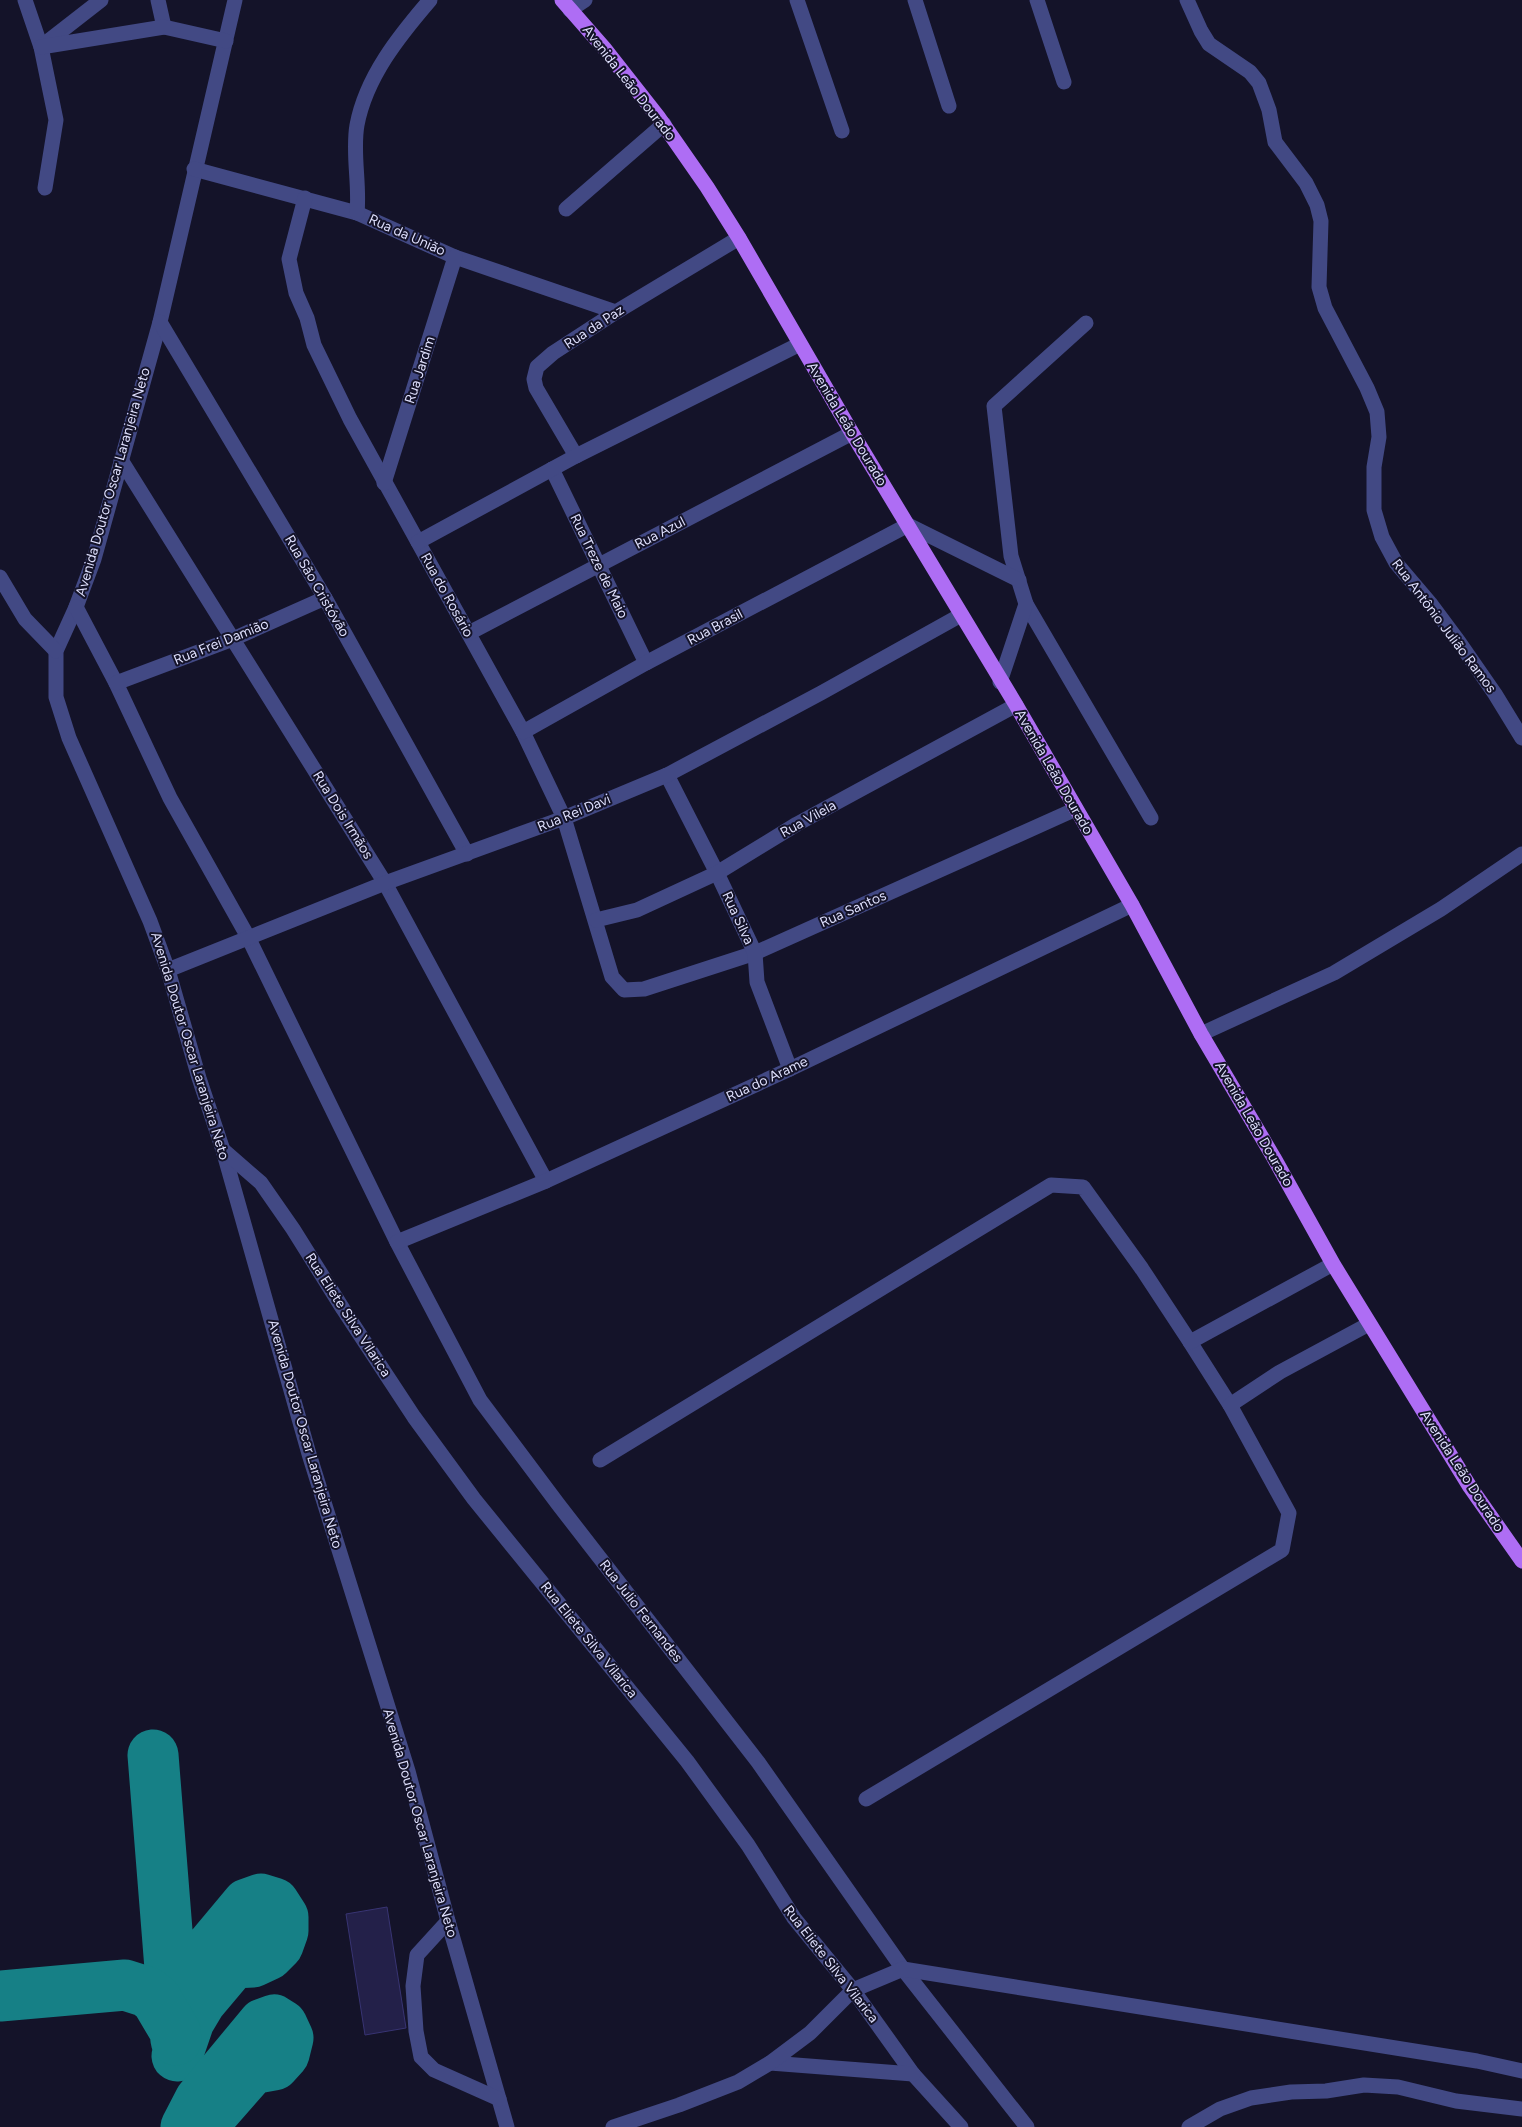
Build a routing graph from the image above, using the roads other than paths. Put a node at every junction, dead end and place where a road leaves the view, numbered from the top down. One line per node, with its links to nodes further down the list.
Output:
1 (25, 0): 14 (street)
2 (101, 0): 14 (street)
3 (158, 0): 12 (street)
4 (235, 0): 13 (street, Avenida Doutor Oscar Laranjeira Neto)
5 (430, 0): 23 (street)
6 (585, 0): 11 (street)
7 (797, 0): 18 (street)
8 (915, 0): 16 (street)
9 (1037, 0): 15 (street)
10 (1187, 0): 52 (street, Rua Antônio Julião Ramos)
11 (566, 5): 17 (main road, Avenida Leão Dourado)
12 (164, 27): 13 (street); 14 (street)
13 (226, 41): 19 (street, Avenida Doutor Oscar Laranjeira Neto)
14 (40, 47): 20 (street)
15 (1064, 82)
16 (949, 106)
17 (664, 124): 22 (street); 24 (main road, Avenida Leão Dourado)
18 (842, 131)
19 (194, 169): 21 (street, Rua da União); 27 (street, Avenida Doutor Oscar Laranjeira Neto)
20 (45, 188)
21 (305, 198): 23 (street, Rua da União); 34 (street, Rua do Rosário)
22 (566, 209)
23 (357, 213): 25 (street, Rua da União)
24 (739, 238): 26 (street, Rua da Paz); 29 (main road, Avenida Leão Dourado)
25 (455, 257): 26 (street, Rua da União); 34 (street, Rua Jardim)
26 (616, 312): 31 (street, Rua da Paz)
27 (160, 322): 32 (street, Avenida Doutor Oscar Laranjeira Neto); 40 (street, Rua São Cristóvão)
28 (1086, 323): 39 (street)
29 (800, 344): 30 (main road, Avenida Leão Dourado); 31 (street)
30 (852, 433): 35 (main road, Avenida Leão Dourado); 37 (street, Rua Azul)
31 (576, 456): 33 (street)
32 (121, 460): 42 (street, Avenida Doutor Oscar Laranjeira Neto); 45 (street, Rua Dois Irmãos)
33 (552, 469): 36 (street); 37 (street, Rua Treze de Maio)
34 (384, 482): 36 (street, Rua do Rosário)
35 (908, 525): 39 (street); 43 (main road, Avenida Leão Dourado); 47 (street, Rua Brasil)
36 (418, 542): 44 (street, Rua do Rosário)
37 (597, 565): 44 (street, Rua Azul); 47 (street, Rua Treze de Maio)
38 (0, 577): 46 (street)
39 (1019, 580): 41 (street)
40 (325, 598): 45 (street, Rua Frei Damião); 57 (street, Rua São Cristóvão)
41 (1026, 604): 48 (street); 56 (street)
42 (76, 607): 46 (street, Avenida Doutor Oscar Laranjeira Neto); 49 (street, Rua Julio Fernandes)
43 (961, 615): 48 (main road, Avenida Leão Dourado); 53 (street, Rua Rei Davi)
44 (469, 633): 51 (street, Rua do Rosário)
45 (233, 639): 49 (street, Rua Frei Damião); 60 (street, Rua Dois Irmãos)
46 (56, 651): 65 (street, Avenida Doutor Oscar Laranjeira Neto)
47 (646, 663): 51 (street, Rua Brasil)
48 (1000, 682): 50 (main road, Avenida Leão Dourado)
49 (116, 683): 63 (street, Rua Julio Fernandes)
50 (1016, 705): 54 (main road, Avenida Leão Dourado); 59 (street, Rua Vilela)
51 (524, 732): 55 (street, Rua do Rosário)
52 (1522, 738)
53 (667, 775): 55 (street, Rua Rei Davi); 59 (street, Rua Silva)
54 (1076, 809): 61 (main road, Avenida Leão Dourado); 64 (street, Rua Santos)
55 (564, 818): 57 (street, Rua Rei Davi); 62 (street, Rua do Rosário)
56 (1151, 818)
57 (467, 854): 60 (street, Rua Rei Davi)
58 (1522, 854): 67 (street)
59 (718, 873): 62 (street, Rua Vilela); 64 (street, Rua Silva)
60 (385, 883): 63 (street, Rua Rei Davi); 70 (street, Rua Dois Irmãos)
61 (1132, 905): 67 (main road, Avenida Leão Dourado); 68 (street, Rua do Arame)
62 (596, 920): 66 (street, Rua do Rosário)
63 (248, 937): 65 (street, Rua Rei Davi); 71 (street, Rua Julio Fernandes)
64 (755, 953): 66 (street, Rua Santos); 68 (street, Rua Silva)
65 (168, 970): 69 (street, Avenida Doutor Oscar Laranjeira Neto)
66 (624, 990)
67 (1201, 1034): 72 (main road, Avenida Leão Dourado)
68 (790, 1068): 70 (street, Rua do Arame)
69 (223, 1150): 79 (street, Avenida Doutor Oscar Laranjeira Neto); 81 (street, Rua Eliete Silva Vilarica)
70 (546, 1181): 71 (street, Rua do Arame)
71 (397, 1242): 80 (street, Rua Julio Fernandes)
72 (1333, 1264): 73 (main road, Avenida Leão Dourado); 74 (street)
73 (1369, 1324): 75 (street); 77 (main road, Avenida Leão Dourado)
74 (1190, 1342): 75 (street); 76 (street)
75 (1230, 1405): 78 (street)
76 (600, 1460)
77 (1522, 1561)
78 (866, 1798)
79 (448, 1921): 85 (street, Avenida Doutor Oscar Laranjeira Neto); 85 (street)
80 (904, 1969): 81 (street); 83 (street); 90 (street, Rua Julio Fernandes)
81 (853, 1990): 82 (street); 84 (street, Rua Eliete Silva Vilarica)
82 (770, 2063): 84 (street); 88 (street)
83 (1522, 2071)
84 (913, 2074): 89 (street, Rua Eliete Silva Vilarica)
85 (499, 2098): 87 (street, Avenida Doutor Oscar Laranjeira Neto)
86 (1522, 2109): 91 (street)
87 (507, 2127)
88 (613, 2127)
89 (961, 2127)
90 (1027, 2127)
91 (1189, 2127)

